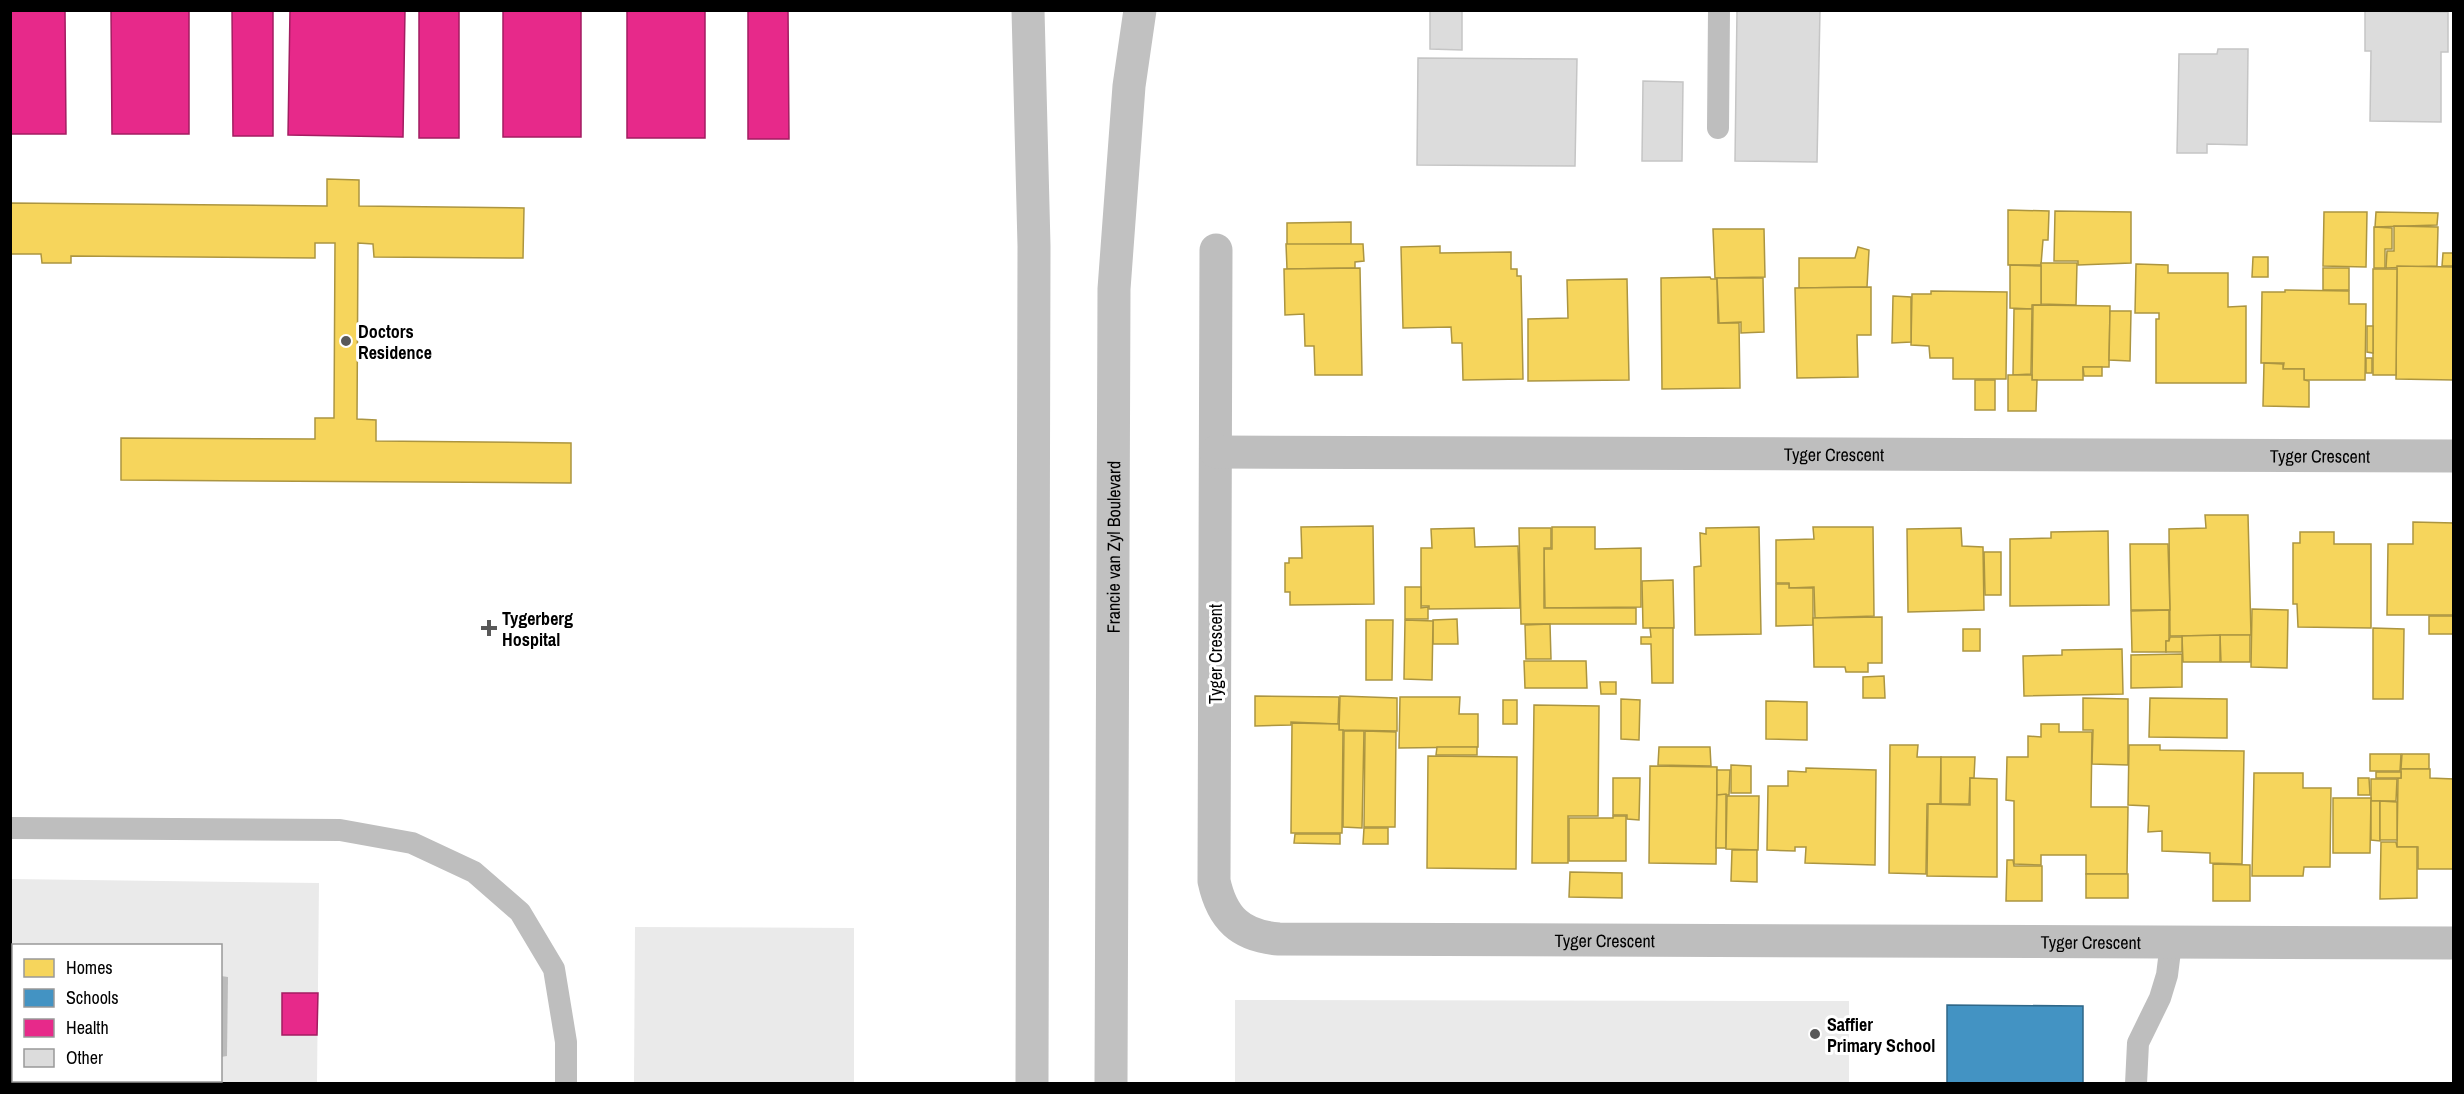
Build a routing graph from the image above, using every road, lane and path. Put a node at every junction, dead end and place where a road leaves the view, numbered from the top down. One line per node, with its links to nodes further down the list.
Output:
1 (1028, 10): 12 (main road)
2 (1140, 10): 13 (main road, Francie van Zyl Boulevard)
3 (1719, 10): 4 (lane)
4 (1718, 128)
5 (1216, 250): 6 (street, Tyger Crescent)
6 (1216, 452): 7 (street, Tyger Crescent); 9 (street, Tyger Crescent)
7 (2454, 456)
8 (10, 828): 11 (lane)
9 (2170, 943): 10 (street, Tyger Crescent); 14 (lane)
10 (2454, 944)
11 (566, 1083)
12 (1032, 1083)
13 (1111, 1083)
14 (2136, 1083)

